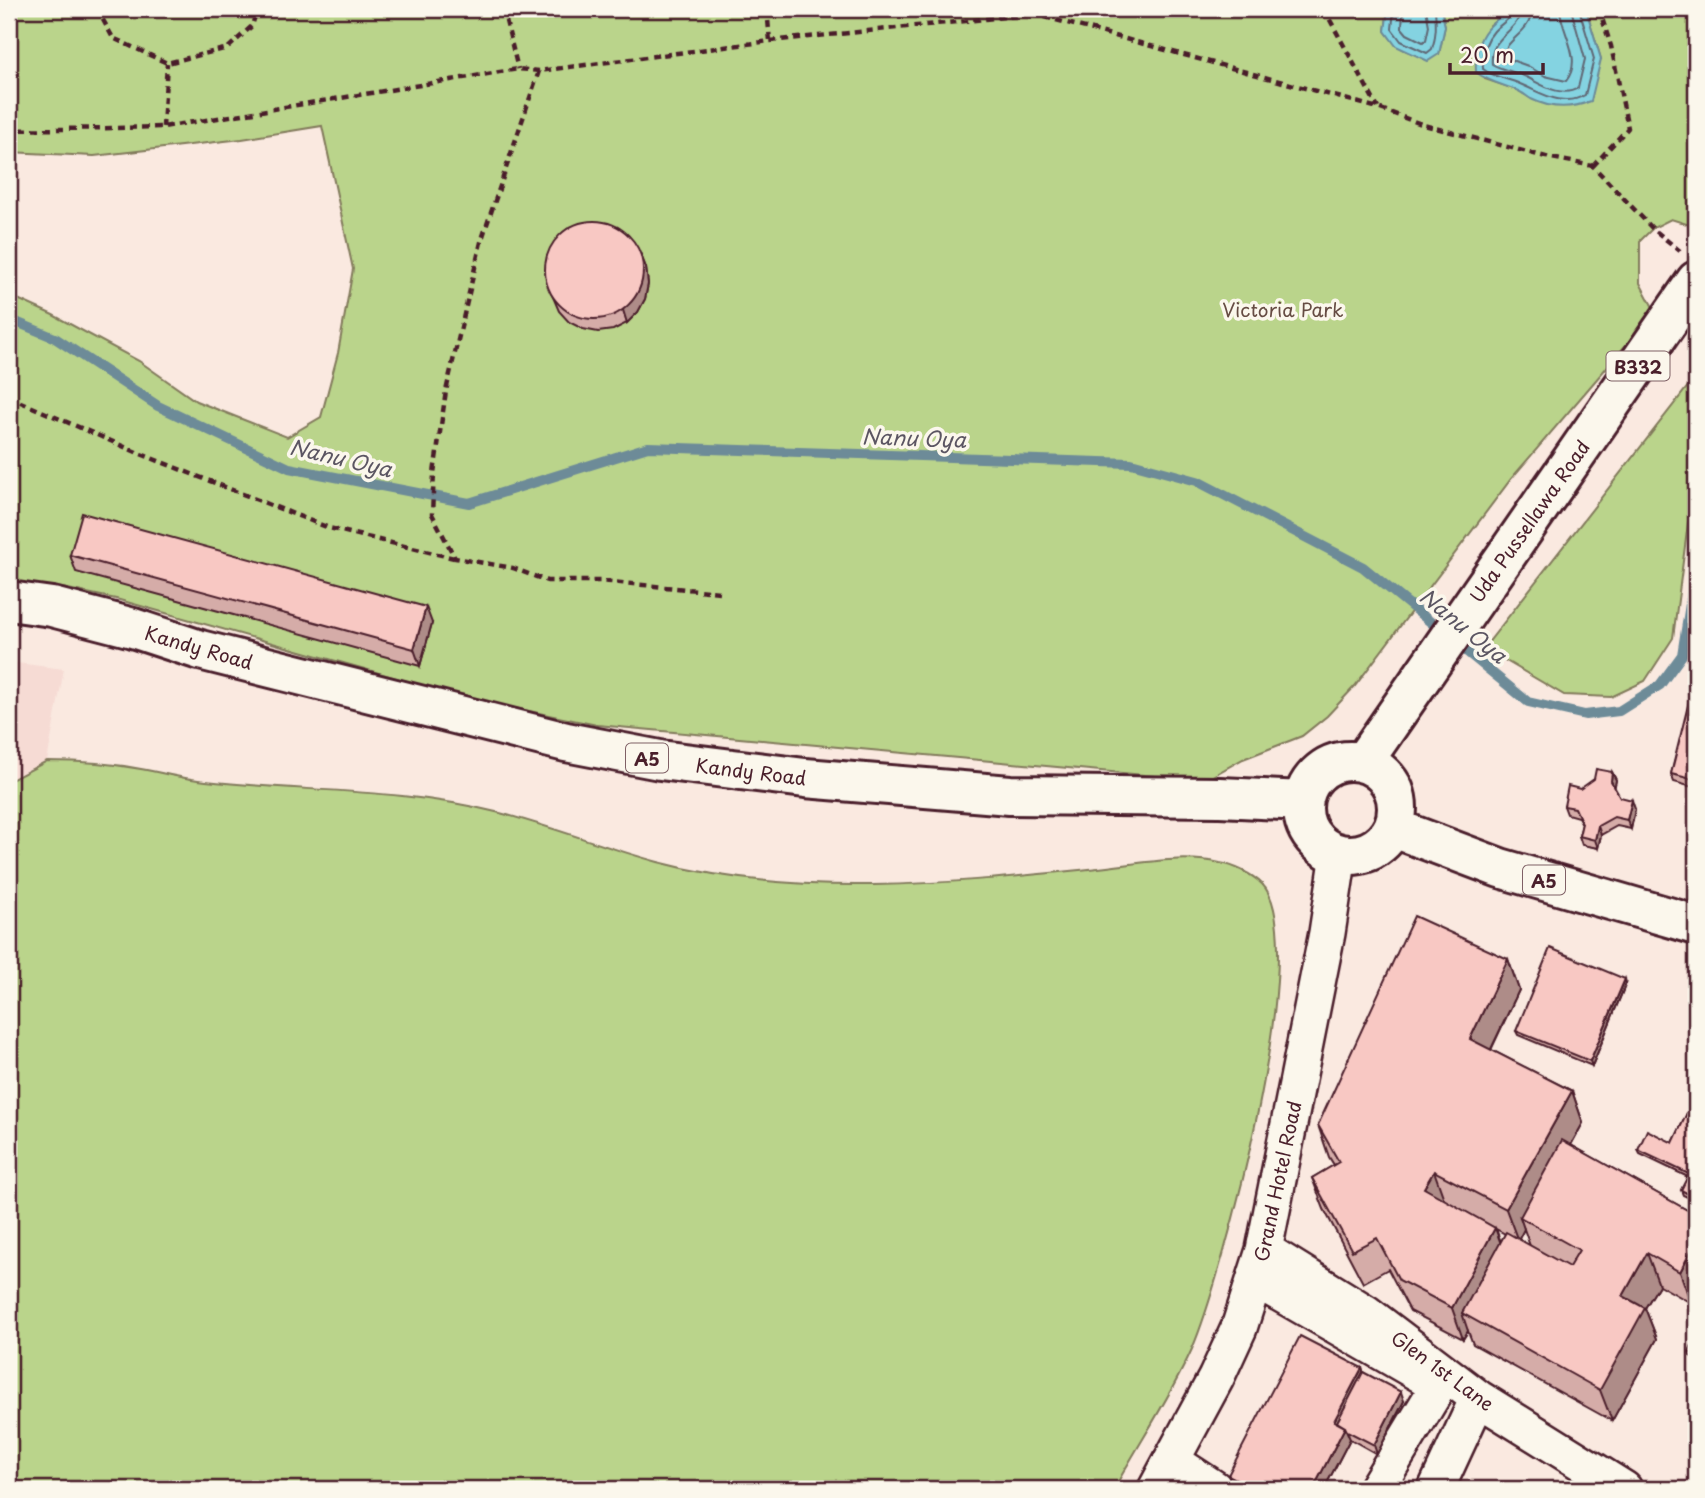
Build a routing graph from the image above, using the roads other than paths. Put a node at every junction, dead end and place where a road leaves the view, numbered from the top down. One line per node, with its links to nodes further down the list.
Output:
1 (1692, 269): 3 (main road, Uda Pussellawa Road / B332)
2 (9, 601): 4 (main road, Kandy Road / A5)
3 (1363, 762): 4 (main road); 5 (main road)
4 (1303, 801): 6 (main road)
5 (1394, 828): 6 (main road); 7 (main road, A5)
6 (1339, 854): 8 (street, Grand Hotel Road)
7 (1696, 925)
8 (1260, 1264): 9 (street, Glen 1st Lane); 10 (street, Grand Hotel Road); 12 (street)
9 (1478, 1398): 13 (street); 14 (street, Glen 1st Lane)
10 (1164, 1475): 11 (street)
11 (1215, 1489)
12 (1376, 1489)
13 (1436, 1489)
14 (1623, 1489)

